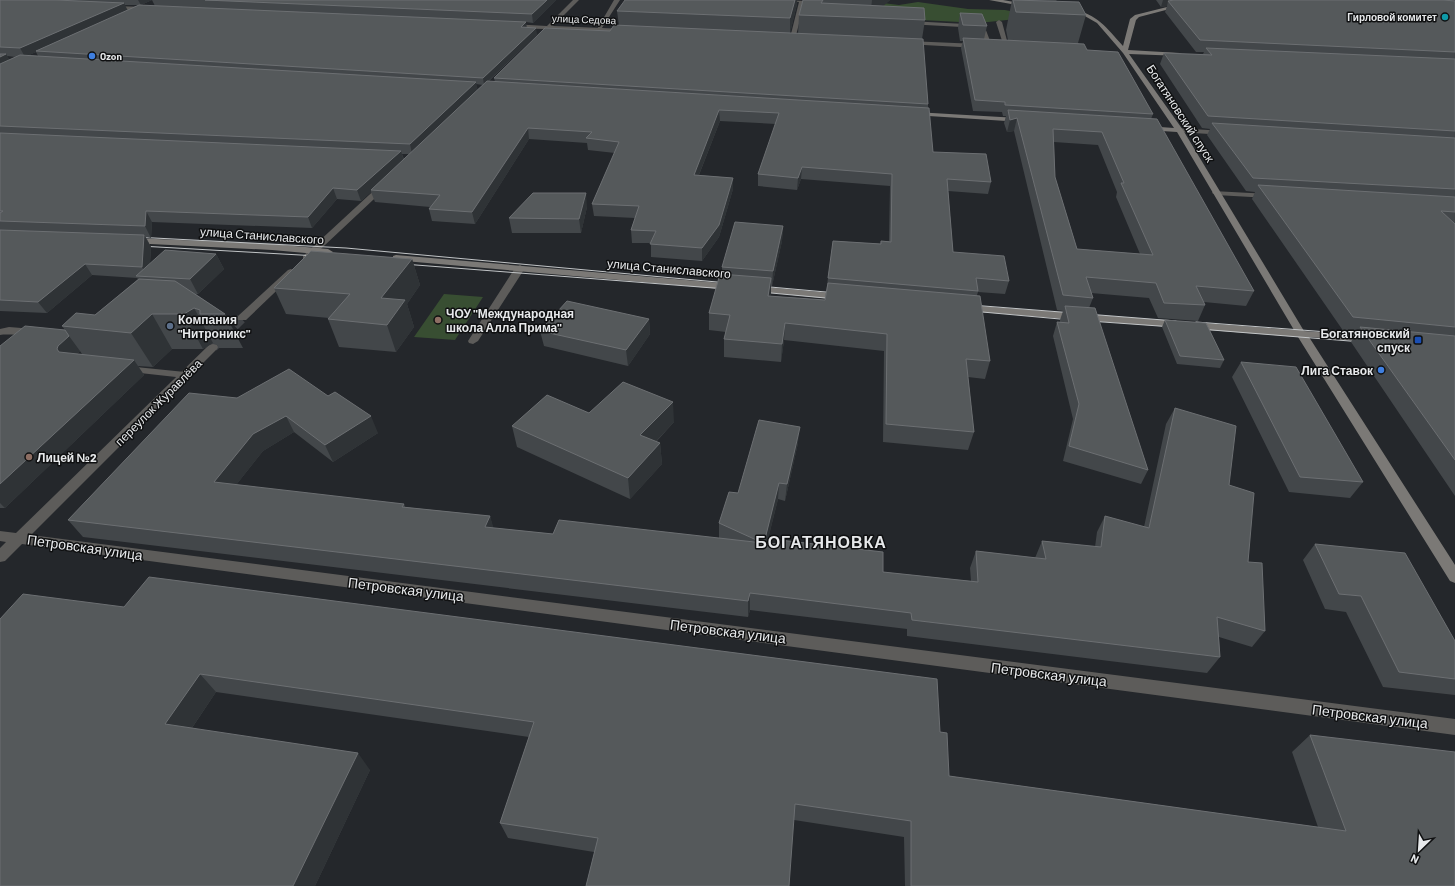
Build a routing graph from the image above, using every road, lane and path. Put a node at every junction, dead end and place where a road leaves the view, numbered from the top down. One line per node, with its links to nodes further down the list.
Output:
1 (576, 0): 16 (street)
2 (617, 0): 17 (street)
3 (783, 0): 21 (street)
4 (992, 0): 7 (street)
5 (1201, 0): 26 (street)
6 (152, 3): 9 (street)
7 (1036, 6)
8 (103, 7): 9 (street)
9 (141, 8): 10 (street); 12 (street)
10 (157, 9)
11 (1064, 10): 26 (street, Богатяновский спуск)
12 (127, 15)
13 (903, 22): 24 (street)
14 (999, 22): 24 (street)
15 (505, 25): 16 (street, улица Седова)
16 (549, 27): 17 (street, улица Седова); 19 (street)
17 (598, 30): 18 (street, улица Седова)
18 (637, 31)
19 (540, 36)
20 (786, 38): 21 (street)
21 (793, 38): 22 (street)
22 (801, 38)
23 (903, 43): 24 (street)
24 (998, 47): 25 (street)
25 (1015, 47)
26 (1121, 52): 27 (street); 31 (street, Богатяновский спуск)
27 (1189, 55)
28 (908, 113): 29 (street)
29 (1026, 120)
30 (1137, 127): 31 (street)
31 (1179, 130): 32 (street); 34 (street, Богатяновский спуск)
32 (1234, 133)
33 (392, 179): 37 (street)
34 (1216, 193): 35 (street); 46 (street, Богатяновский спуск)
35 (1278, 197)
36 (120, 241): 37 (street, улица Станиславского)
37 (314, 251): 38 (street, улица Станиславского); 43 (street)
38 (339, 253)
39 (386, 257): 40 (street, улица Станиславского)
40 (520, 268): 41 (street, улица Станиславского); 48 (street)
41 (854, 298)
42 (953, 306): 46 (street)
43 (242, 318)
44 (0, 332): 45 (street)
45 (46, 333)
46 (1300, 333): 47 (street); 55 (street, Богатяновский спуск)
47 (1380, 340)
48 (473, 341)
49 (212, 347): 51 (street, переулок Журавлёва)
50 (116, 368): 51 (street)
51 (185, 375): 53 (street, переулок Журавлёва)
52 (0, 536): 53 (street, Петровская улица)
53 (19, 538): 54 (street, переулок Журавлёва); 56 (street, Петровская улица)
54 (0, 557)
55 (1455, 577)
56 (1455, 727)

